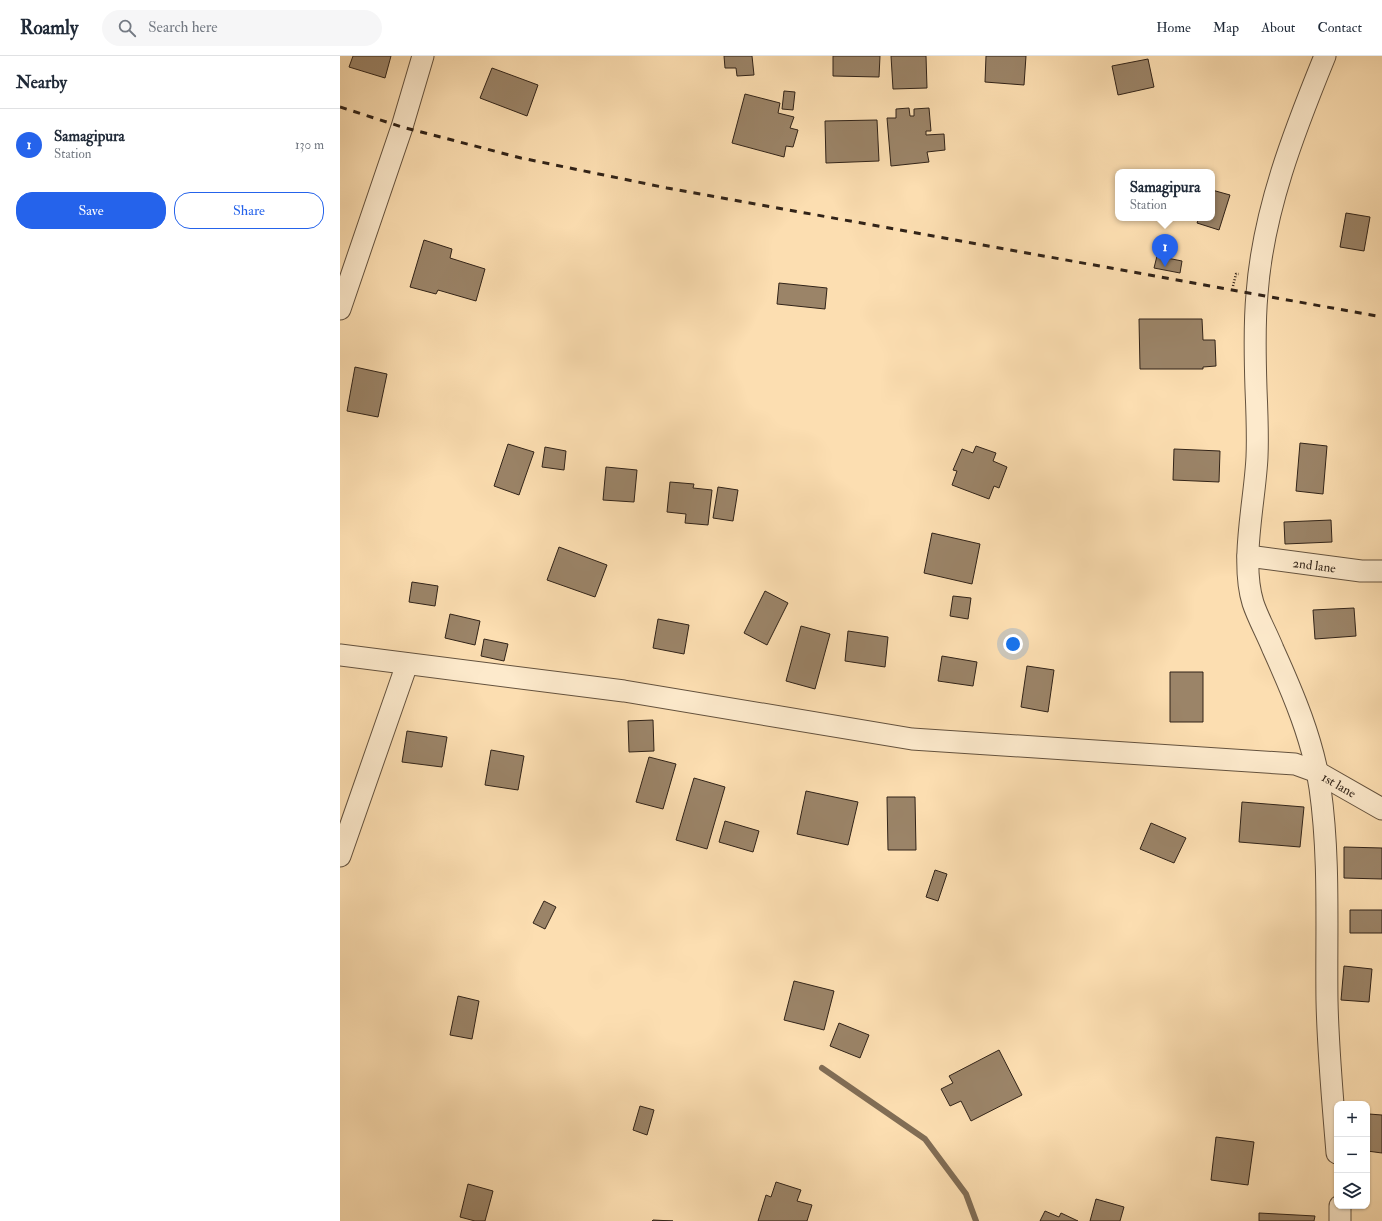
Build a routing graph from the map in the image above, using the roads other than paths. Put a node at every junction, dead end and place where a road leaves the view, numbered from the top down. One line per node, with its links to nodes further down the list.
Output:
1 (423, 56): 3 (street)
2 (1325, 56): 4 (street)
3 (340, 309)
4 (1248, 556): 5 (street, 2nd lane); 8 (street)
5 (1382, 571)
6 (340, 655): 7 (street, 1st lane)
7 (407, 664): 8 (street, 1st lane); 10 (street)
8 (1318, 772): 9 (street, 1st lane); 11 (street)
9 (1382, 808)
10 (340, 856)
11 (1336, 1137)
12 (1340, 1209): 13 (street)
13 (1340, 1221)

